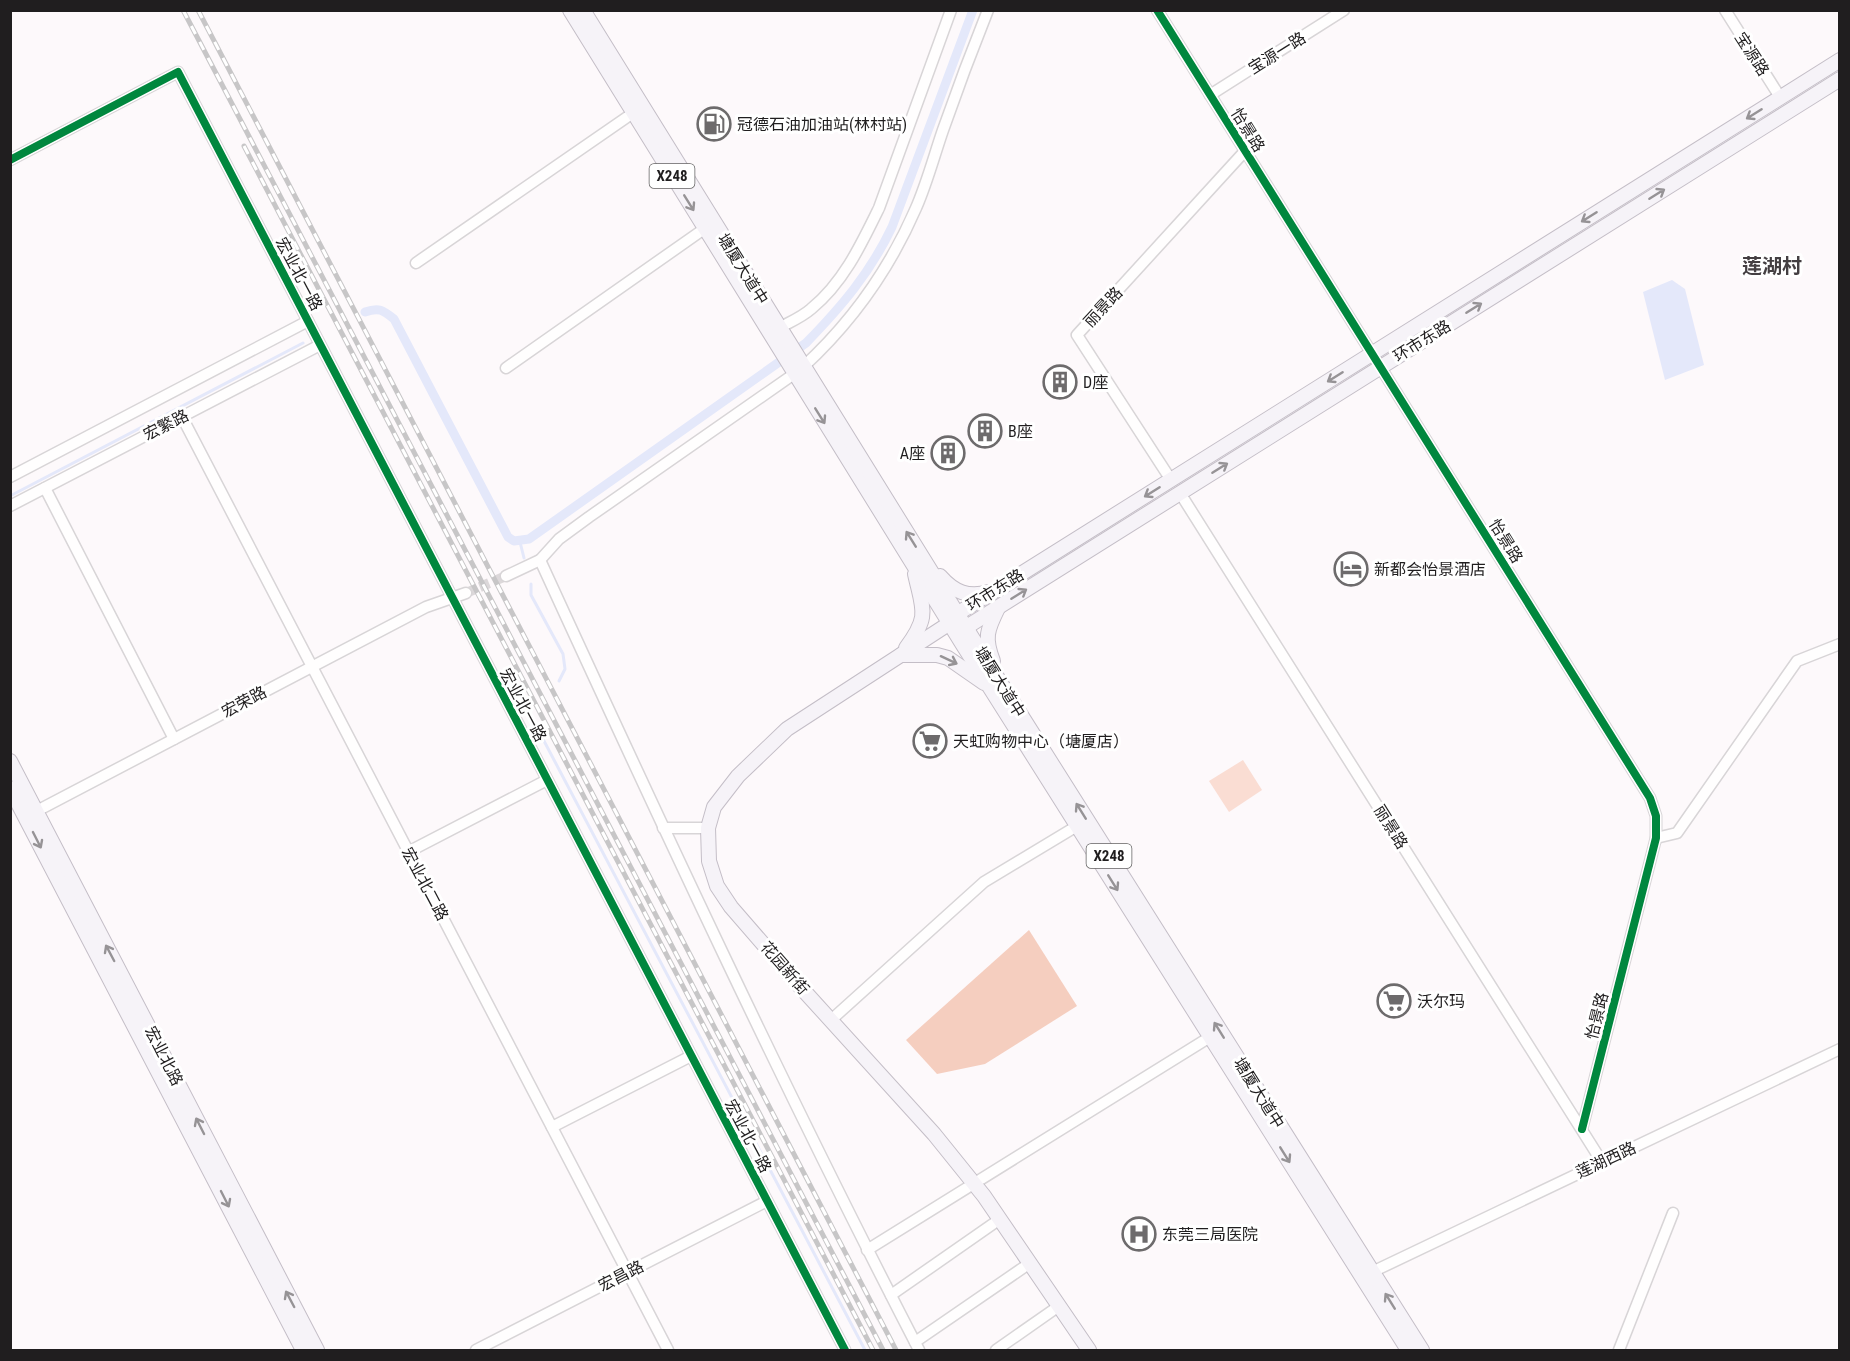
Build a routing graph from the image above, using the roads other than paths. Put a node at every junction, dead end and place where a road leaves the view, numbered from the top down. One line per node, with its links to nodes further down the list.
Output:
1 (570, 10): 12 (main road, 塘厦大道中 / X248)
2 (583, 10): 18 (main road, 塘厦大道中 / X248)
3 (951, 10): 18 (street)
4 (988, 10): 21 (street)
5 (1157, 10): 10 (street, 怡景路)
6 (1344, 10): 10 (street, 宝源一路)
7 (1725, 10): 11 (street, 宝源路)
8 (1839, 60): 11 (main road, 环市东路)
9 (1839, 79): 23 (main road, 环市东路, one-way to 9)
10 (1210, 95): 13 (street, 怡景路)
11 (1780, 97): 20 (main road, 环市东路, one-way to 20)
12 (633, 113): 15 (main road, 塘厦大道中 / X248, one-way to 15); 16 (street)
13 (1245, 151): 20 (street, 怡景路); 26 (street, 丽景路)
14 (10, 160): 17 (street, 宏业北一路)
15 (704, 229): 18 (main road, 塘厦大道中 / X248); 22 (street)
16 (416, 263)
17 (308, 321): 19 (street, 宏业北一路); 25 (street)
18 (779, 335): 21 (main road, 塘厦大道中 / X248)
19 (320, 345): 24 (street, 宏繁路); 35 (street, 宏业北一路)
20 (1371, 354): 23 (street, 怡景路); 26 (main road, 环市东路, one-way to 26)
21 (796, 367): 30 (street); 31 (main road, 塘厦大道中 / X248)
22 (506, 368)
23 (1380, 368): 28 (main road, 环市东路, one-way to 23); 51 (street, 怡景路)
24 (182, 417): 27 (street, 宏繁路); 41 (street, 宏业北二路)
25 (10, 477)
26 (1171, 480): 33 (main road, 环市东路, one-way to 33)
27 (45, 488): 29 (street, 宏繁路); 43 (street)
28 (1180, 493): 36 (main road, 环市东路, one-way to 28); 58 (street, 丽景路)
29 (10, 506)
30 (540, 560): 32 (street); 49 (street)
31 (919, 562): 33 (main road); 37 (main road, 塘厦大道中 / X248); 40 (main road)
32 (506, 576)
33 (997, 589): 37 (main road, 环市东路)
34 (466, 593): 35 (street, 宏荣路)
35 (452, 598): 41 (street, 宏荣路); 45 (street, 宏业北一路)
36 (998, 608): 38 (main road, 环市东路); 42 (main road)
37 (954, 619): 38 (main road, 塘厦大道中 / X248); 40 (main road, 花园新街); 42 (main road, 塘厦大道中 / X248)
38 (966, 628): 42 (main road, 塘厦大道中 / X248)
39 (1839, 644): 51 (street)
40 (901, 655): 42 (main road, one-way to 42); 50 (main road, 花园新街)
41 (312, 667): 43 (street, 宏荣路); 52 (street, 宏业北二路)
42 (995, 685): 48 (main road, 塘厦大道中 / X248); 66 (main road, 塘厦大道中 / X248, one-way to 42)
43 (174, 739): 47 (street, 宏荣路)
44 (10, 761): 47 (main road, 宏业北路)
45 (548, 780): 52 (street); 56 (street, 宏业北一路)
46 (10, 788): 47 (main road, 宏业北路)
47 (31, 814): 72 (main road, 宏业北路, one-way to 72); 73 (main road, 宏业北路, one-way to 47)
48 (1077, 826): 53 (street); 54 (main road, 塘厦大道中 / X248, one-way to 54)
49 (663, 828): 50 (street); 64 (street)
50 (708, 828): 53 (main road, 花园新街)
51 (1656, 838): 58 (street, 怡景路)
52 (408, 852): 57 (street, 宏业北二路)
53 (831, 1020): 60 (main road, 花园新街)
54 (1210, 1037): 60 (street); 79 (main road, 塘厦大道中 / X248, one-way to 79)
55 (1839, 1049): 59 (street, 莲湖西路)
56 (691, 1056): 57 (street); 61 (street, 宏业北一路)
57 (552, 1127): 67 (street, 宏业北二路)
58 (1582, 1129): 59 (street, 丽景路)
59 (1602, 1162): 66 (street, 莲湖西路)
60 (975, 1184): 63 (main road, 花园新街); 64 (street)
61 (767, 1201): 67 (street, 宏昌路); 76 (street, 宏业北一路)
62 (1672, 1213): 81 (street)
63 (1000, 1219): 65 (main road, 花园新街); 68 (street)
64 (867, 1250): 68 (street)
65 (1030, 1263): 69 (main road, 花园新街); 70 (street)
66 (1372, 1272): 80 (main road, 塘厦大道中 / X248, one-way to 66)
67 (628, 1273): 71 (street, 宏昌路); 75 (street, 宏业北二路)
68 (891, 1295): 70 (street)
69 (1059, 1306): 77 (street); 78 (main road, 花园新街)
70 (917, 1346)
71 (488, 1348): 74 (street, 宏昌路)
72 (303, 1350)
73 (317, 1350)
74 (476, 1350)
75 (668, 1350)
76 (845, 1350)
77 (996, 1350)
78 (1089, 1350)
79 (1408, 1350)
80 (1422, 1350)
81 (1619, 1350)

